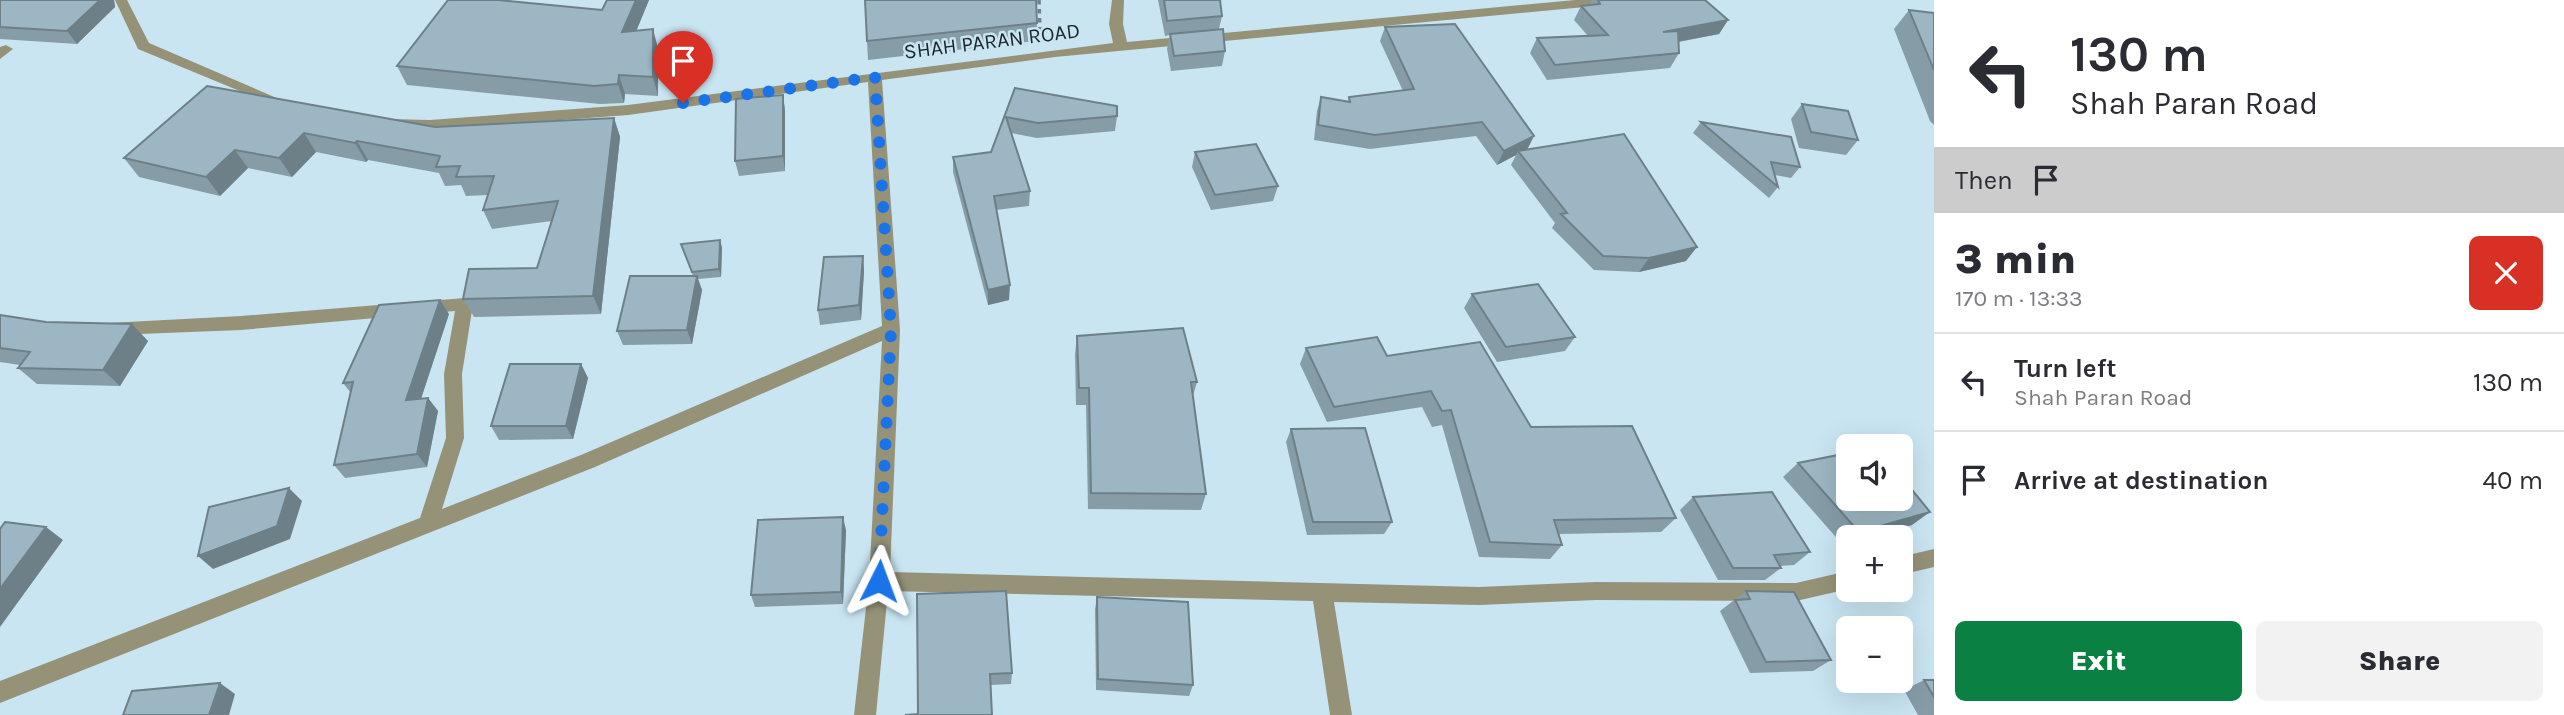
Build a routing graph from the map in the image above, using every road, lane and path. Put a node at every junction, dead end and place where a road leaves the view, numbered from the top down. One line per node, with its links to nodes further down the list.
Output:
1 (121, 0): 8 (street)
2 (1039, 0): 6 (path)
3 (1118, 0): 5 (street)
4 (1617, 0): 5 (street, SHAH PARAN ROAD)
5 (1121, 47): 6 (street, SHAH PARAN ROAD)
6 (1041, 55): 7 (street, SHAH PARAN ROAD)
7 (875, 77): 9 (street, SHAH PARAN ROAD); 11 (street)
8 (302, 111)
9 (378, 121)
10 (102, 328): 12 (street)
11 (891, 330): 12 (street); 15 (street)
12 (428, 524): 18 (street)
13 (1934, 558): 14 (street)
14 (1913, 563)
15 (879, 581): 17 (street); 19 (street)
16 (1836, 583): 17 (street)
17 (1322, 592): 20 (street)
18 (0, 692)
19 (866, 715)
20 (1341, 715)

